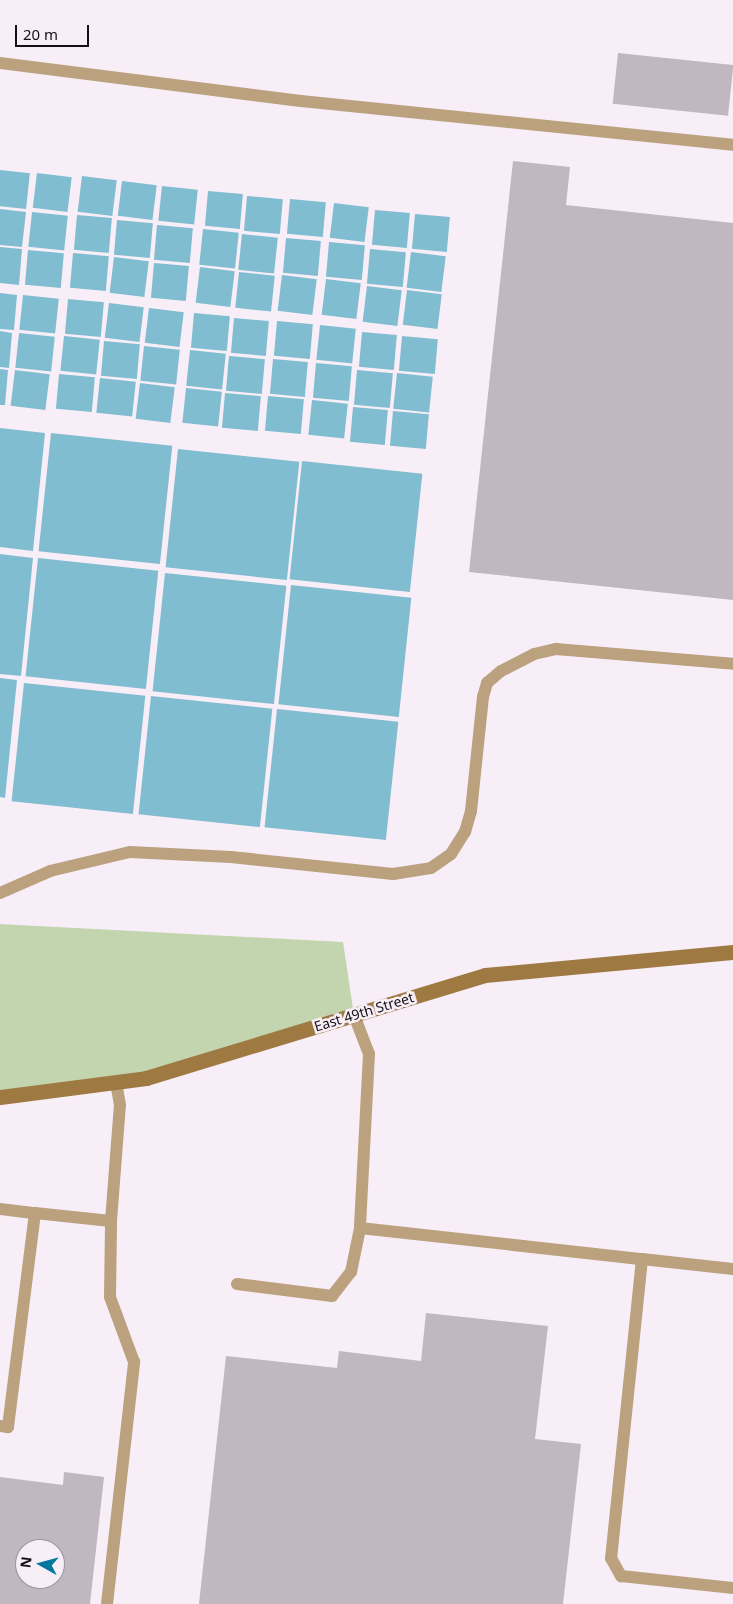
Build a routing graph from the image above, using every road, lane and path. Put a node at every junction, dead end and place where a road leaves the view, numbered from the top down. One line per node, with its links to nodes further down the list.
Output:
1 (0, 63): 2 (lane)
2 (733, 145)
3 (733, 664): 4 (lane)
4 (0, 892)
5 (733, 952): 6 (street, East 49th Street)
6 (354, 1015): 7 (street, East 49th Street); 12 (lane)
7 (116, 1082): 8 (street, East 49th Street); 11 (lane)
8 (0, 1097)
9 (0, 1209): 10 (lane)
10 (35, 1213): 11 (lane); 16 (lane)
11 (112, 1221): 18 (lane)
12 (360, 1228): 13 (lane); 15 (lane)
13 (642, 1259): 14 (lane); 17 (lane)
14 (733, 1269)
15 (236, 1284)
16 (0, 1426)
17 (733, 1588)
18 (107, 1604)

